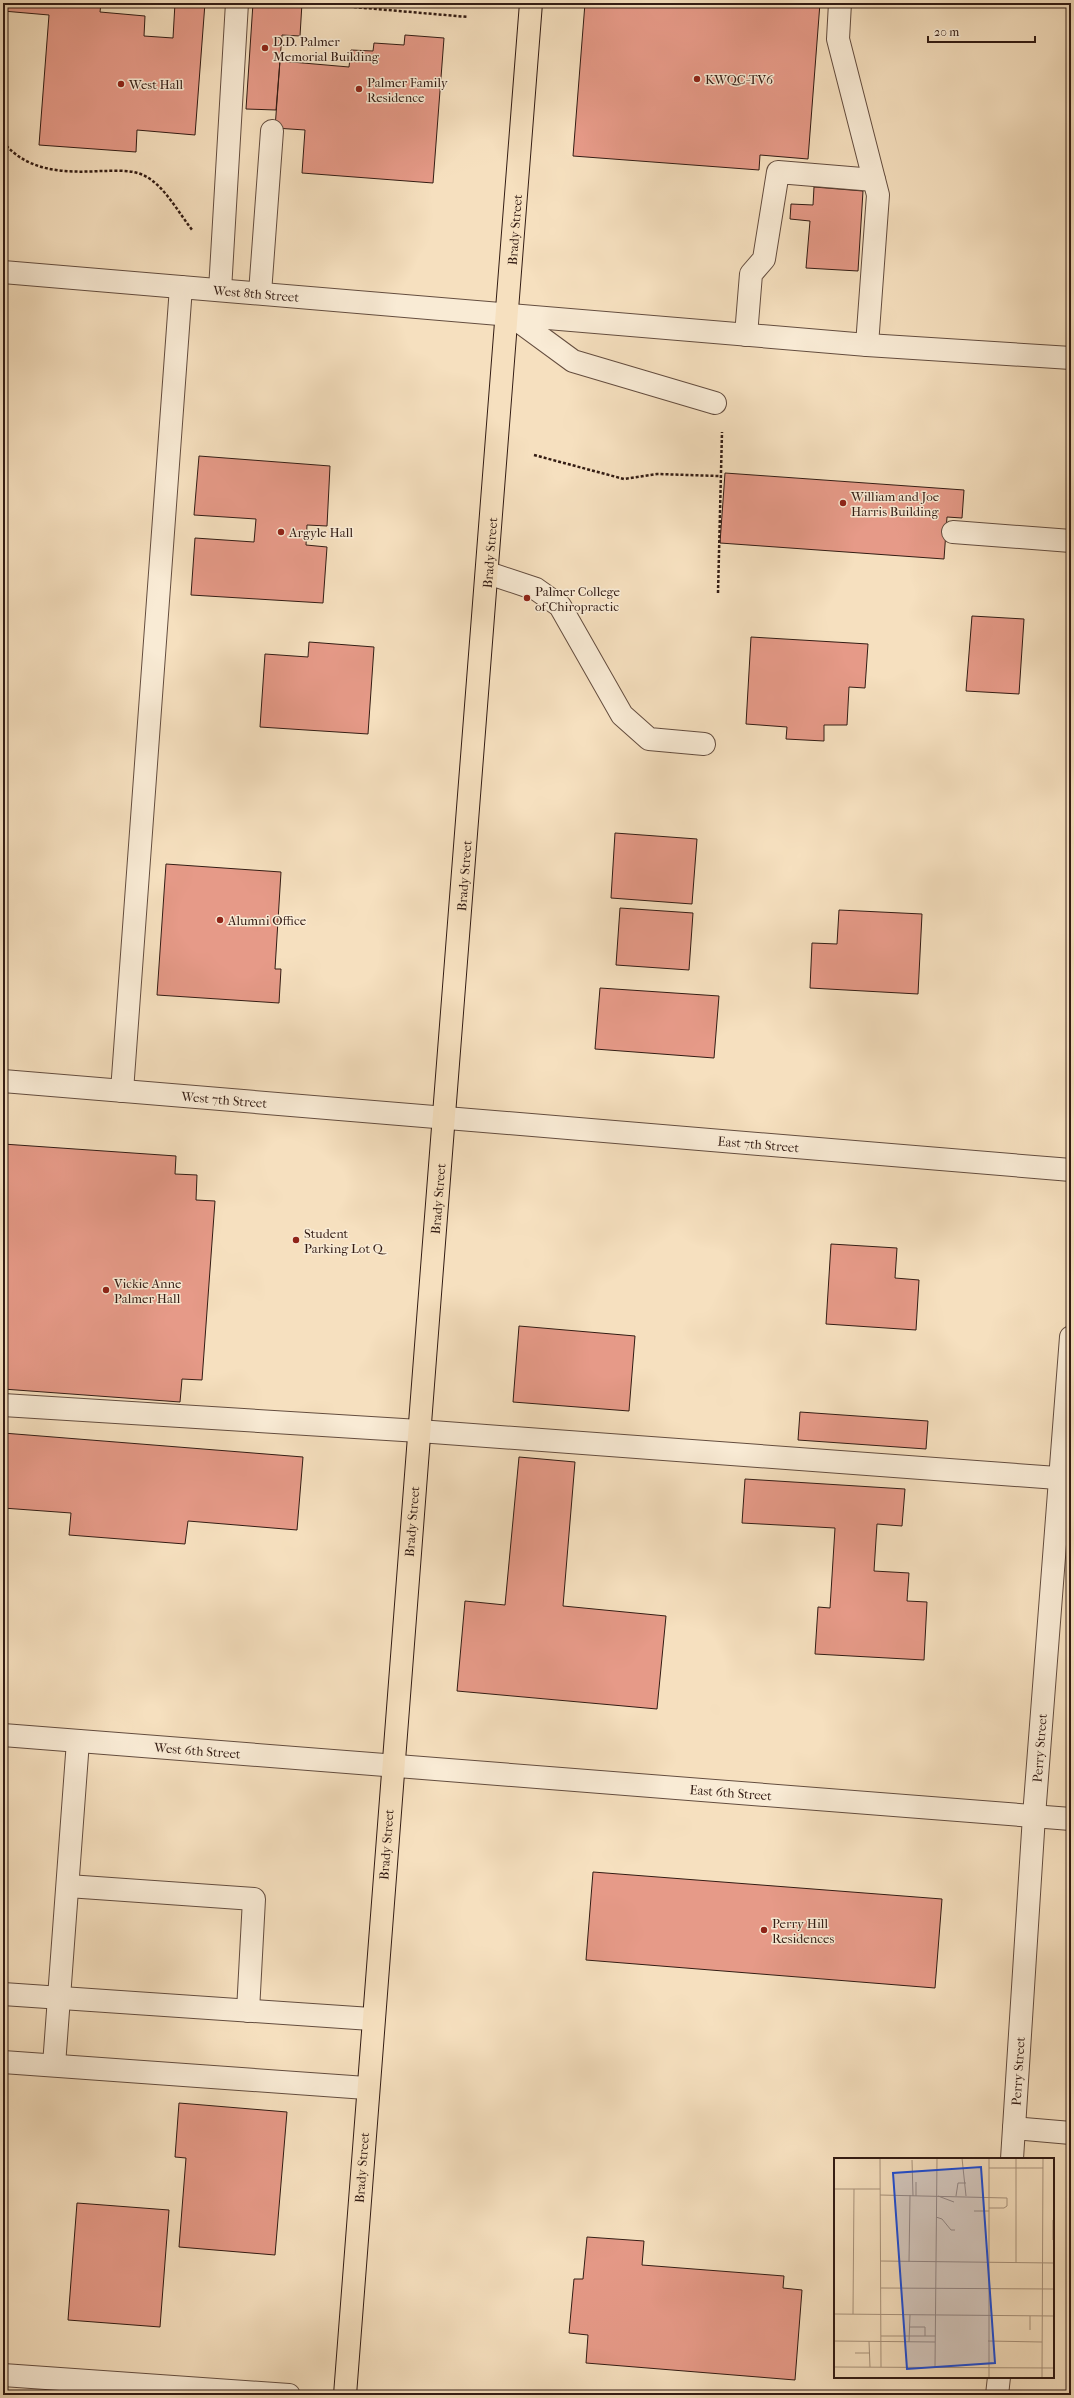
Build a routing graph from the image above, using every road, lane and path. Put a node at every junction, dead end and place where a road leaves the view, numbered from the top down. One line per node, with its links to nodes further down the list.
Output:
1 (237, 3): 12 (street)
2 (531, 3): 14 (highway, Brady Street)
3 (840, 3): 8 (street)
4 (319, 4): 5 (path)
5 (468, 17)
6 (272, 132): 13 (street)
7 (3, 142): 9 (path)
8 (874, 180): 15 (street); 16 (street)
9 (191, 229)
10 (3, 272): 11 (street, West 8th Street)
11 (181, 287): 12 (street, West 8th Street); 28 (street)
12 (220, 290): 13 (street, West 8th Street)
13 (260, 293): 14 (street, West 8th Street)
14 (509, 314): 15 (street, West 8th Street); 18 (street); 24 (highway, Brady Street)
15 (746, 334): 16 (street, West 8th Street)
16 (867, 345): 17 (street, West 8th Street)
17 (1071, 358)
18 (715, 403)
19 (723, 425): 21 (path)
20 (534, 455): 21 (path)
21 (719, 476): 25 (path)
22 (953, 532): 23 (street)
23 (1071, 541)
24 (488, 573): 26 (street); 29 (highway, Brady Street)
25 (718, 593)
26 (704, 744)
27 (3, 1081): 28 (street, West 7th Street)
28 (122, 1091): 29 (street, West 7th Street)
29 (445, 1118): 30 (street, East 7th Street); 33 (highway, Brady Street)
30 (1071, 1170)
31 (1071, 1337): 34 (street, Perry Street)
32 (3, 1405): 33 (street)
33 (419, 1431): 34 (street); 37 (highway, Brady Street)
34 (1066, 1478): 38 (street, Perry Street)
35 (3, 1735): 36 (street, West 6th Street)
36 (78, 1741): 37 (street, West 6th Street); 40 (street)
37 (392, 1765): 38 (street, East 6th Street); 44 (highway, Brady Street)
38 (1034, 1816): 39 (street, East 6th Street); 48 (street, Perry Street)
39 (1071, 1819)
40 (68, 1886): 42 (street); 43 (street)
41 (3, 1994): 42 (street)
42 (59, 1998): 43 (street); 46 (street)
43 (248, 2011): 44 (street)
44 (371, 2019): 47 (highway, Brady Street)
45 (3, 2062): 46 (street)
46 (54, 2065): 47 (street)
47 (366, 2088): 54 (highway, Brady Street)
48 (1014, 2128): 49 (street); 50 (street, Perry Street)
49 (1071, 2133)
50 (1012, 2158)
51 (3, 2375): 53 (street)
52 (999, 2378): 55 (street)
53 (289, 2395)
54 (345, 2395)
55 (997, 2395)

